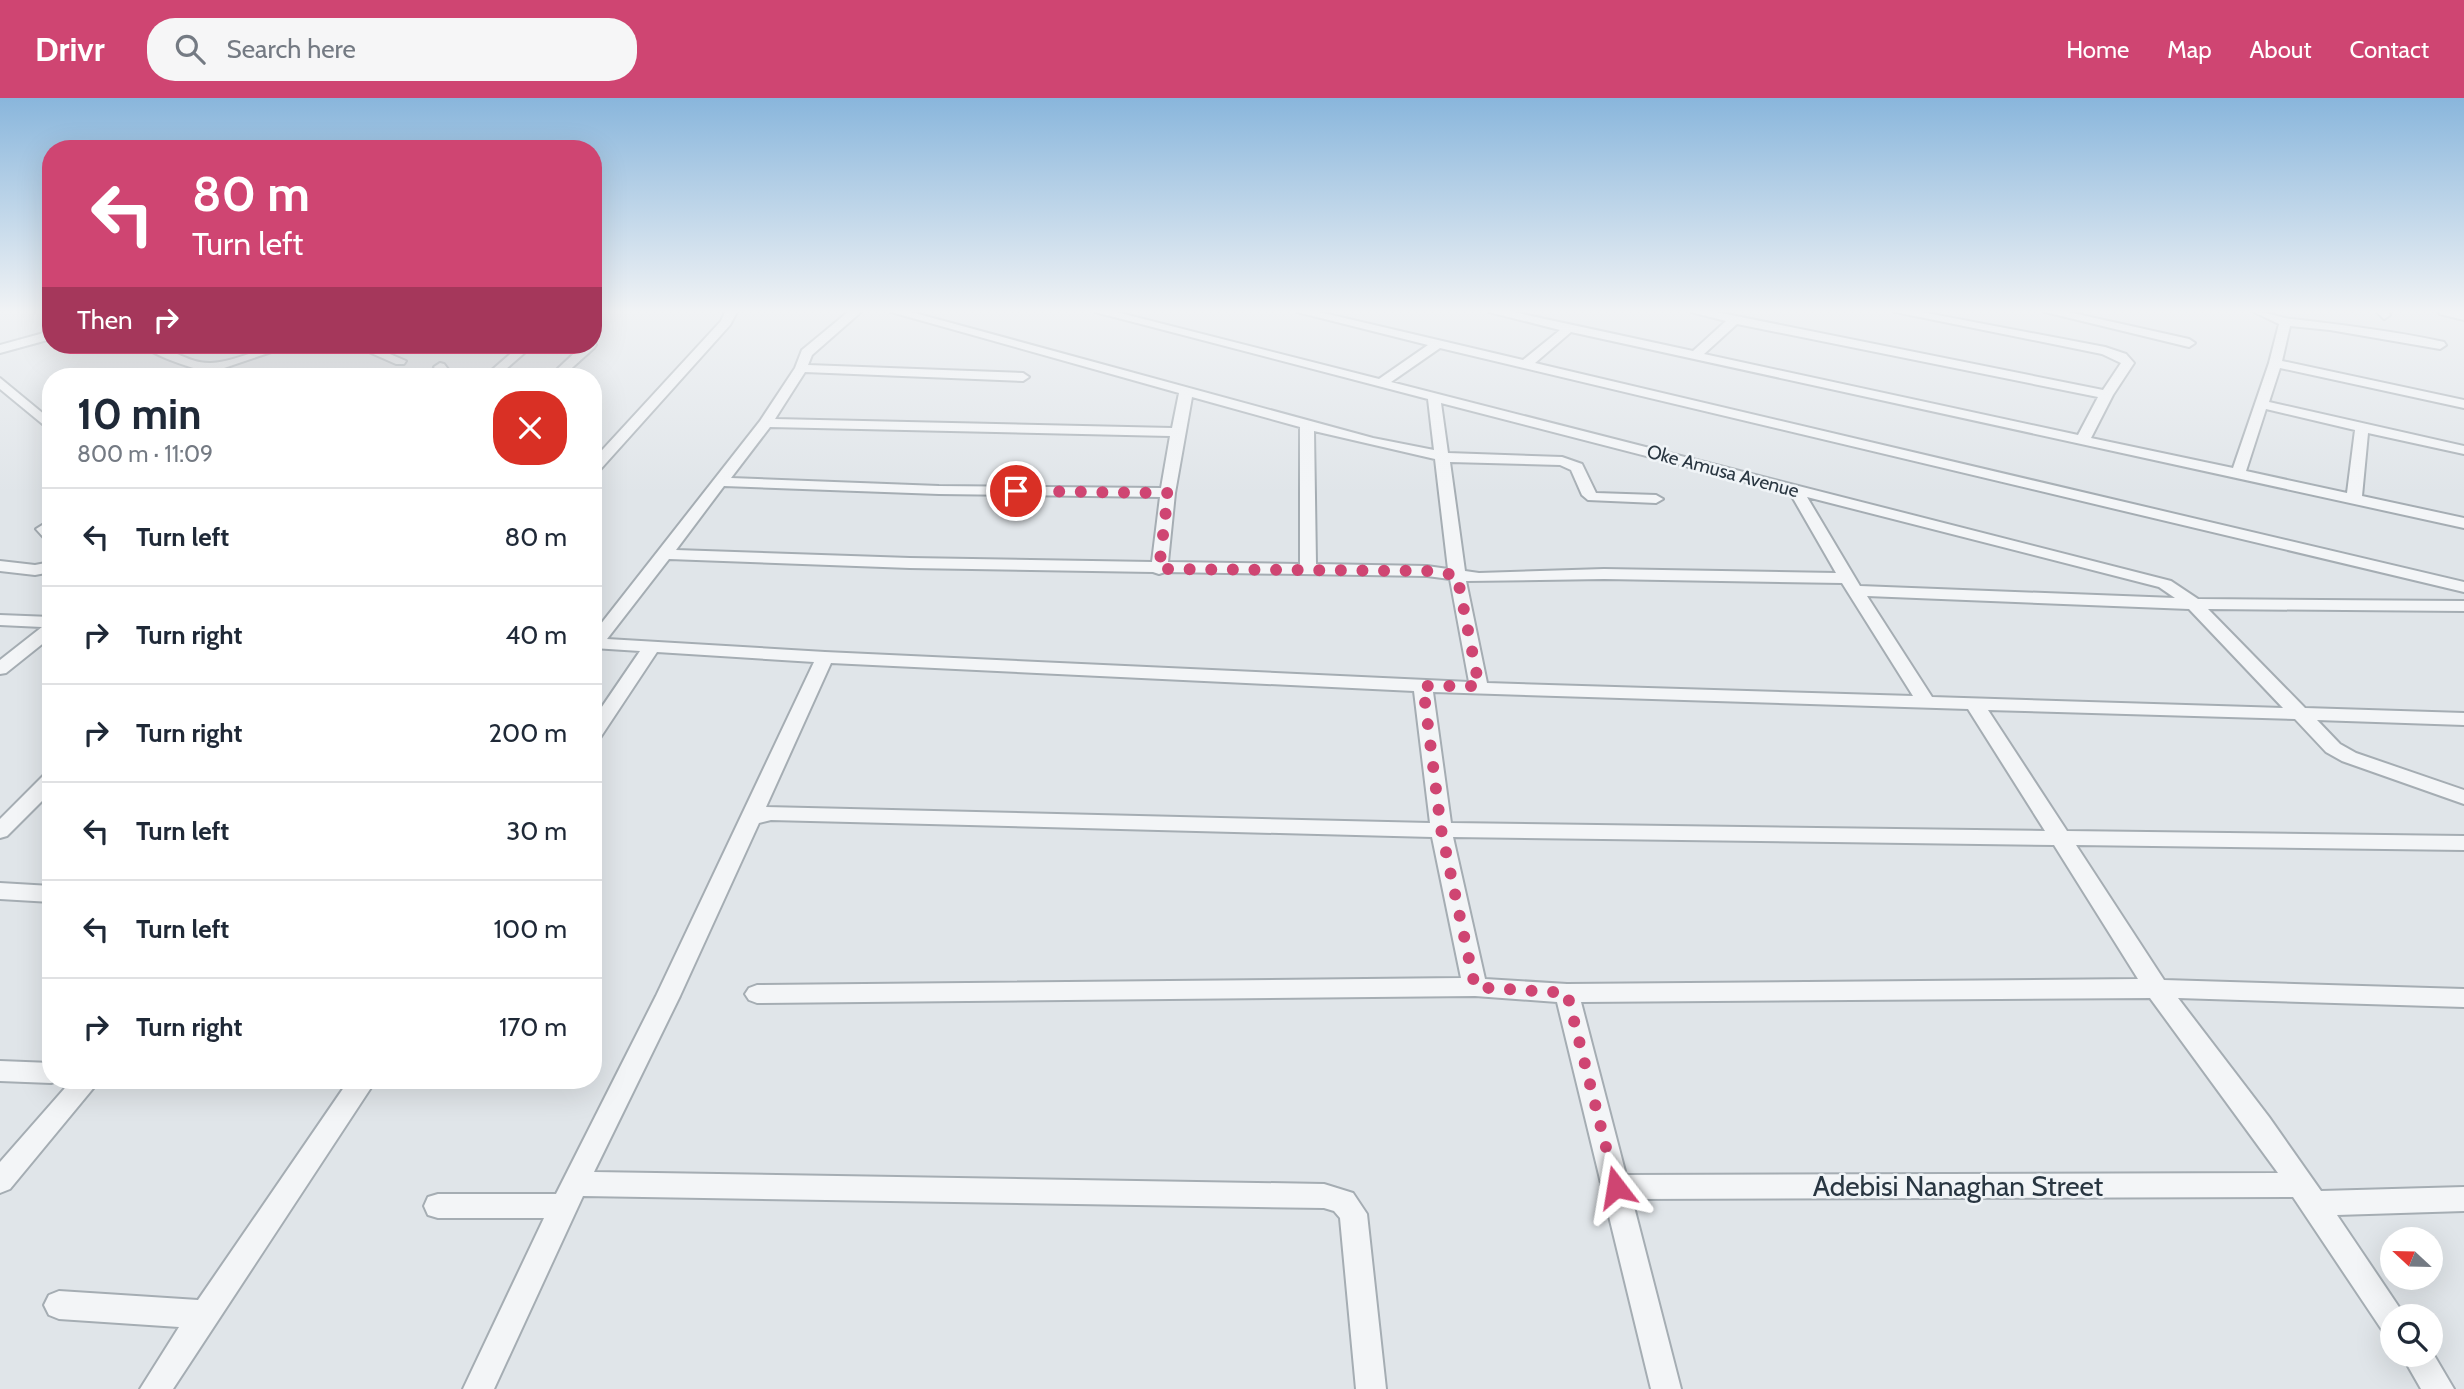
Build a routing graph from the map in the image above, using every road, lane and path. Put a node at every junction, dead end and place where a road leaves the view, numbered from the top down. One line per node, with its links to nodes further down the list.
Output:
1 (683, 372): 29 (street)
2 (798, 372): 22 (street)
3 (906, 372): 13 (street)
4 (1112, 372): 16 (street)
5 (1334, 372): 15 (street, Oke Amusa Avenue)
6 (1397, 372): 15 (street)
7 (1556, 372): 44 (street)
8 (1773, 372): 26 (street)
9 (1993, 372): 17 (street)
10 (2121, 372): 17 (street)
11 (2272, 372): 19 (street)
12 (2318, 372): 20 (street)
13 (1023, 377)
14 (0, 382): 21 (street)
15 (1380, 384): 18 (street, Oke Amusa Avenue)
16 (1186, 393): 23 (street); 25 (street)
17 (2106, 395): 26 (street)
18 (1434, 397): 28 (street); 32 (street, Oke Amusa Avenue)
19 (2260, 404): 24 (street); 30 (street)
20 (2464, 404)
21 (42, 419)
22 (766, 423): 25 (street); 31 (street)
23 (1307, 426): 28 (street); 41 (street)
24 (2362, 428): 27 (street); 35 (street)
25 (1178, 432): 33 (street)
26 (2082, 441): 30 (street)
27 (2464, 450)
28 (1440, 457): 34 (street); 42 (street)
29 (602, 460)
30 (2238, 475): 35 (street)
31 (722, 482): 33 (street); 37 (street)
32 (1797, 492): 43 (street); 45 (street, Oke Amusa Avenue)
33 (1168, 493): 40 (street)
34 (1656, 499)
35 (2354, 500): 36 (street)
36 (2464, 523)
37 (663, 554): 40 (street); 50 (street)
38 (0, 566): 39 (street)
39 (42, 569)
40 (1159, 569): 41 (street)
41 (1308, 570): 42 (street)
42 (1457, 575): 43 (street); 56 (street)
43 (1851, 585): 45 (street); 57 (street)
44 (2464, 587)
45 (2194, 604): 46 (street); 59 (street, Oke Amusa Avenue)
46 (2464, 606)
47 (0, 620): 48 (street)
48 (42, 622)
49 (42, 629): 54 (street)
50 (602, 633)
51 (602, 643): 52 (street)
52 (652, 646): 53 (street); 61 (street)
53 (825, 657): 55 (street); 64 (street)
54 (0, 669)
55 (1423, 686): 56 (street); 65 (street)
56 (1479, 686): 57 (street)
57 (1925, 700): 58 (street)
58 (1974, 703): 59 (street); 67 (street)
59 (2300, 713): 60 (street); 63 (street)
60 (2464, 719)
61 (602, 721)
62 (42, 789): 66 (street)
63 (2464, 797)
64 (750, 818): 65 (street); 83 (street)
65 (1441, 829): 67 (street); 71 (street)
66 (0, 831)
67 (2060, 837): 68 (street); 72 (street)
68 (2464, 844)
69 (0, 891): 70 (street)
70 (42, 893)
71 (1475, 987): 73 (street); 74 (street)
72 (2157, 989): 73 (street); 75 (street); 82 (street)
73 (1567, 993): 81 (street)
74 (757, 994)
75 (2464, 998)
76 (0, 1071): 77 (street)
77 (42, 1073)
78 (79, 1089): 80 (street)
79 (357, 1089): 88 (street)
80 (0, 1181)
81 (1616, 1187): 82 (street, Adebisi Nanaghan Street); 93 (street)
82 (2307, 1194): 84 (street, Adebisi Nanaghan Street); 86 (street)
83 (570, 1195): 85 (street); 91 (street); 92 (street)
84 (2464, 1199)
85 (438, 1206)
86 (2381, 1304)
87 (59, 1305): 88 (street)
88 (206, 1315): 90 (street)
89 (2425, 1367): 94 (street)
90 (155, 1389)
91 (478, 1389)
92 (1371, 1389)
93 (1665, 1389)
94 (2439, 1389)

